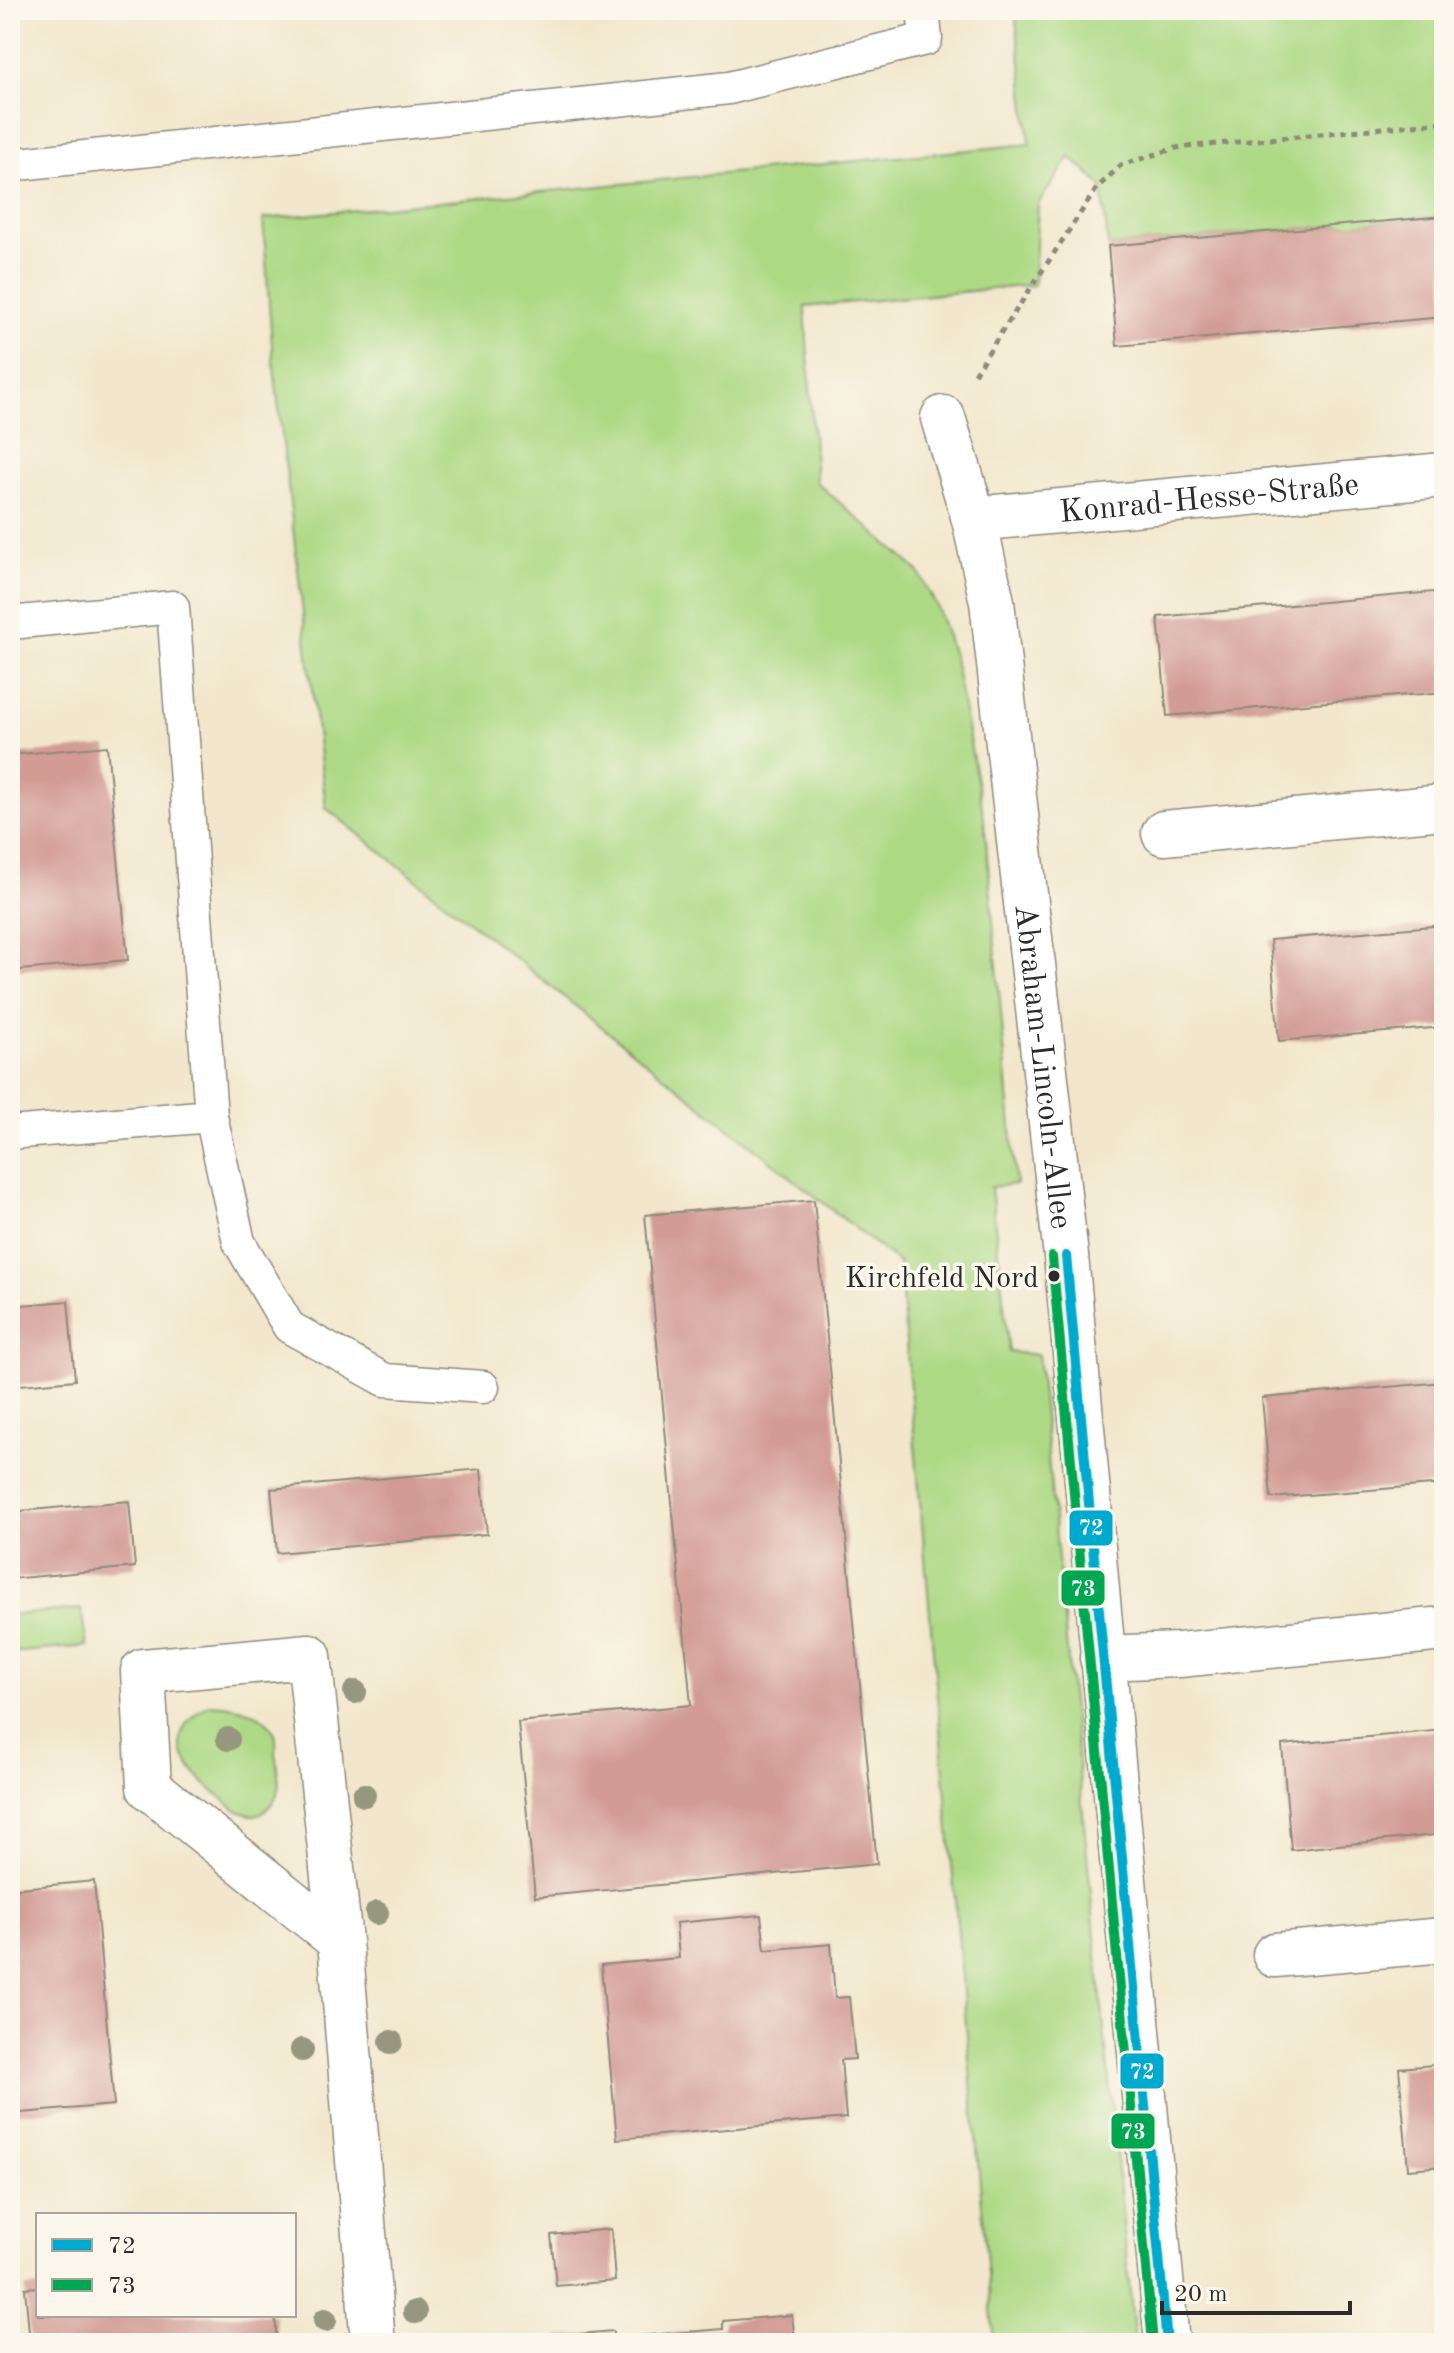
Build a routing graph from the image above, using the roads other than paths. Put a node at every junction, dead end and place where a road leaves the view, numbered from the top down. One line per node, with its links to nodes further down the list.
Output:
1 (923, 10): 2 (lane)
2 (10, 165)
3 (943, 418): 5 (street, Abraham-Lincoln-Allee)
4 (1444, 475): 5 (street, Konrad-Hesse-Straße)
5 (974, 519): 13 (street, Abraham-Lincoln-Allee)
6 (10, 623): 9 (lane)
7 (1444, 807): 8 (street)
8 (1164, 833)
9 (211, 1116): 10 (lane); 11 (lane)
10 (10, 1133)
11 (483, 1387)
12 (1444, 1629): 13 (street)
13 (1102, 1658): 18 (street, Abraham-Lincoln-Allee)
14 (1444, 1940): 16 (street)
15 (340, 1941): 15 (street); 17 (street)
16 (1275, 1955)
17 (373, 2343)
18 (1167, 2343)

